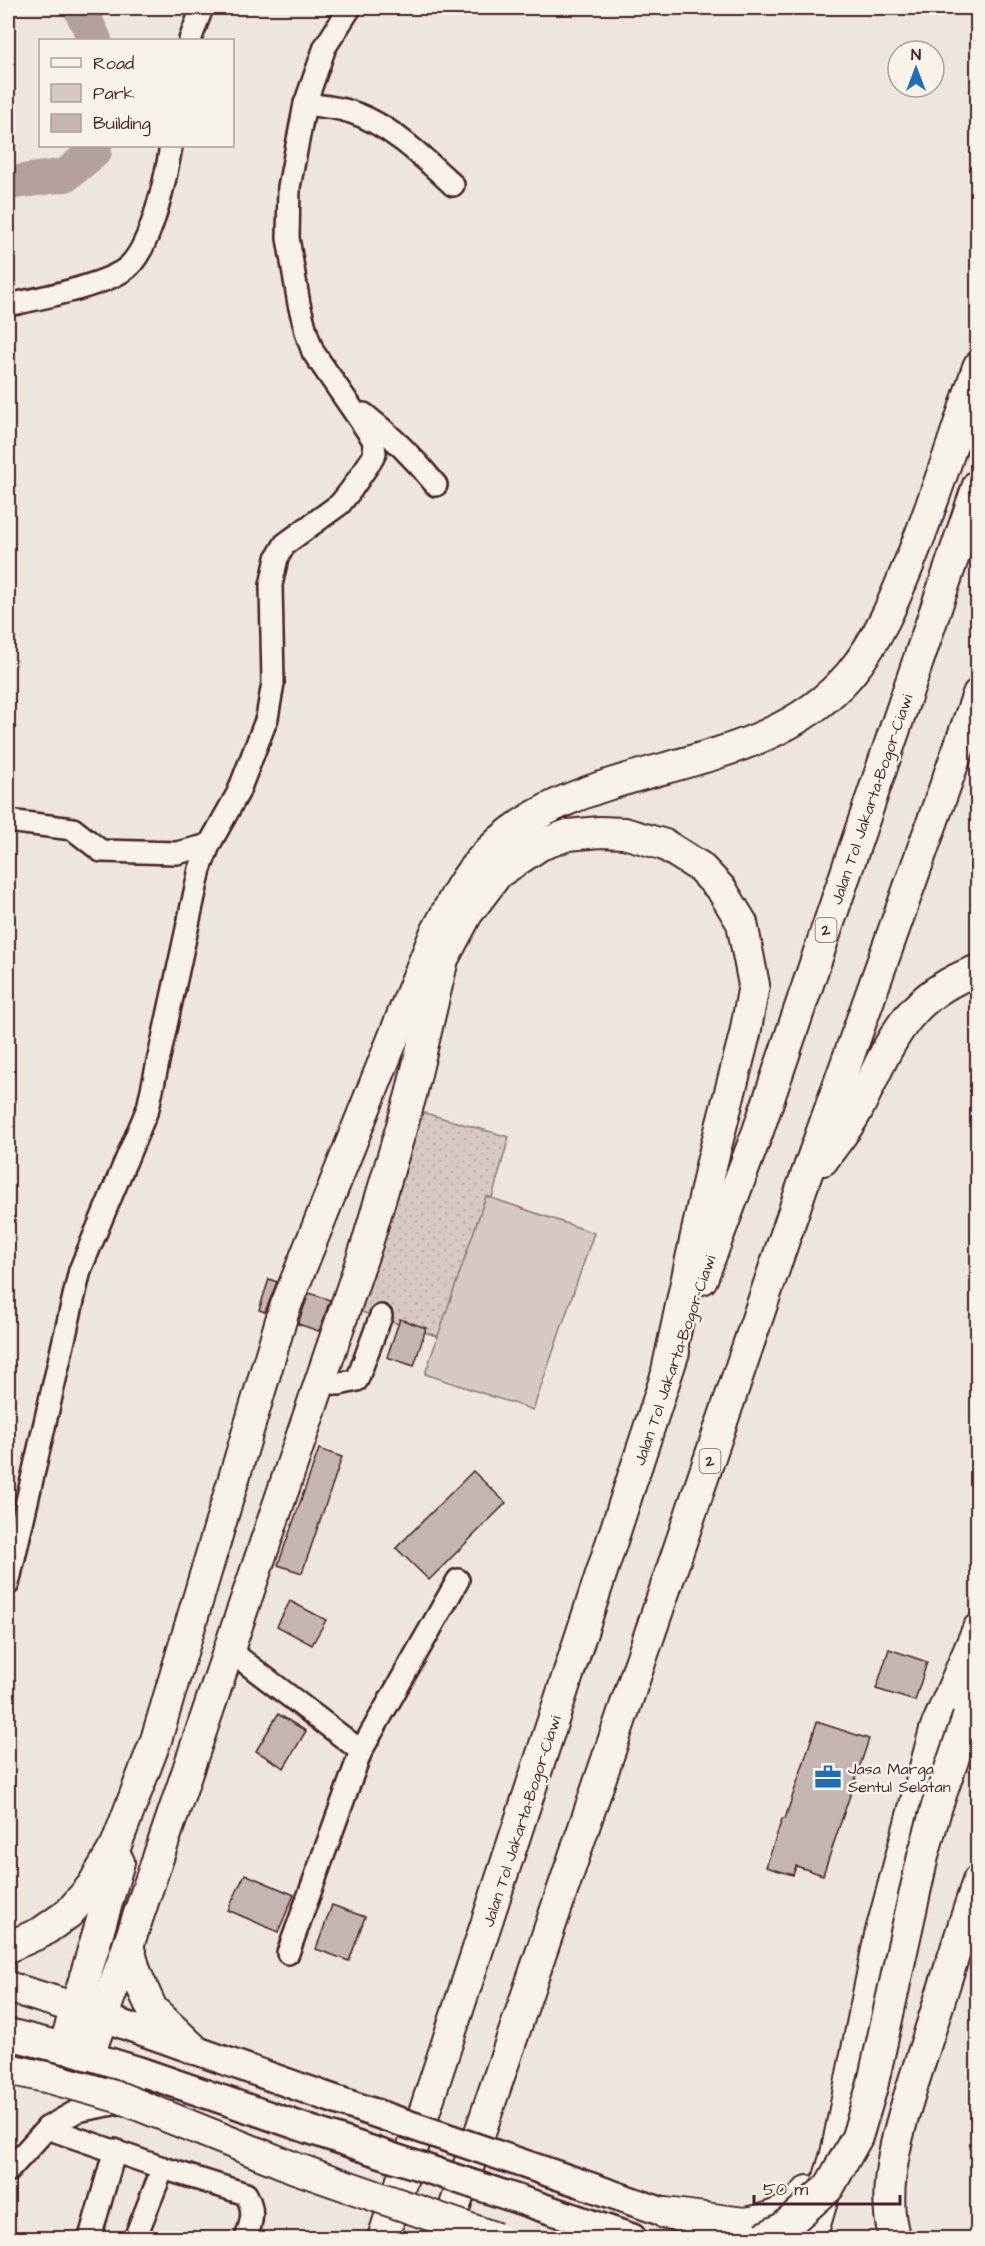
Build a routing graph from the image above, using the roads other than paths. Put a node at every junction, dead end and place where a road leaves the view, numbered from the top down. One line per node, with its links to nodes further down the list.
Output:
1 (202, 8): 3 (street)
2 (350, 8): 4 (street)
3 (190, 39)
4 (305, 104): 6 (street); 9 (street)
5 (171, 147): 7 (street)
6 (453, 185)
7 (8, 305)
8 (978, 367): 25 (highway)
9 (350, 403): 10 (street); 14 (street)
10 (436, 485)
11 (978, 485): 18 (highway, Jalan Tol Jakarta–Bogor–Ciawi / 2)
12 (978, 694): 16 (highway, 2)
13 (8, 821): 14 (street)
14 (209, 845): 21 (street)
15 (978, 970): 16 (highway)
16 (801, 1190): 48 (highway, 2)
17 (381, 1316): 19 (street)
18 (667, 1371): 19 (highway); 47 (highway, Jalan Tol Jakarta–Bogor–Ciawi / 2)
19 (321, 1380): 23 (highway)
20 (458, 1580): 26 (street)
21 (8, 1584)
22 (978, 1629): 40 (highway)
23 (229, 1650): 26 (street); 28 (highway)
24 (973, 1705): 52 (highway, bridge)
25 (156, 1740): 29 (highway); 32 (highway)
26 (362, 1751): 30 (street)
27 (978, 1881): 54 (highway)
28 (128, 1946): 32 (highway); 34 (highway)
29 (8, 1947)
30 (288, 1953)
31 (8, 1987): 32 (highway)
32 (89, 2012): 34 (main road); 35 (highway)
33 (8, 2034): 35 (highway)
34 (194, 2049): 43 (main road, bridge)
35 (76, 2051): 37 (main road)
36 (8, 2069): 49 (highway, bridge)
37 (139, 2071): 38 (street); 50 (main road, bridge)
38 (47, 2128): 39 (street); 42 (street)
39 (115, 2150): 41 (street); 44 (street)
40 (836, 2154): 43 (highway); 53 (highway)
41 (163, 2168): 45 (street); 46 (street)
42 (8, 2171)
43 (665, 2213): 51 (main road)
44 (92, 2238)
45 (135, 2238)
46 (246, 2238)
47 (384, 2238)
48 (444, 2238)
49 (496, 2238)
50 (632, 2238)
51 (737, 2238)
52 (763, 2238)
53 (810, 2238)
54 (895, 2238)

